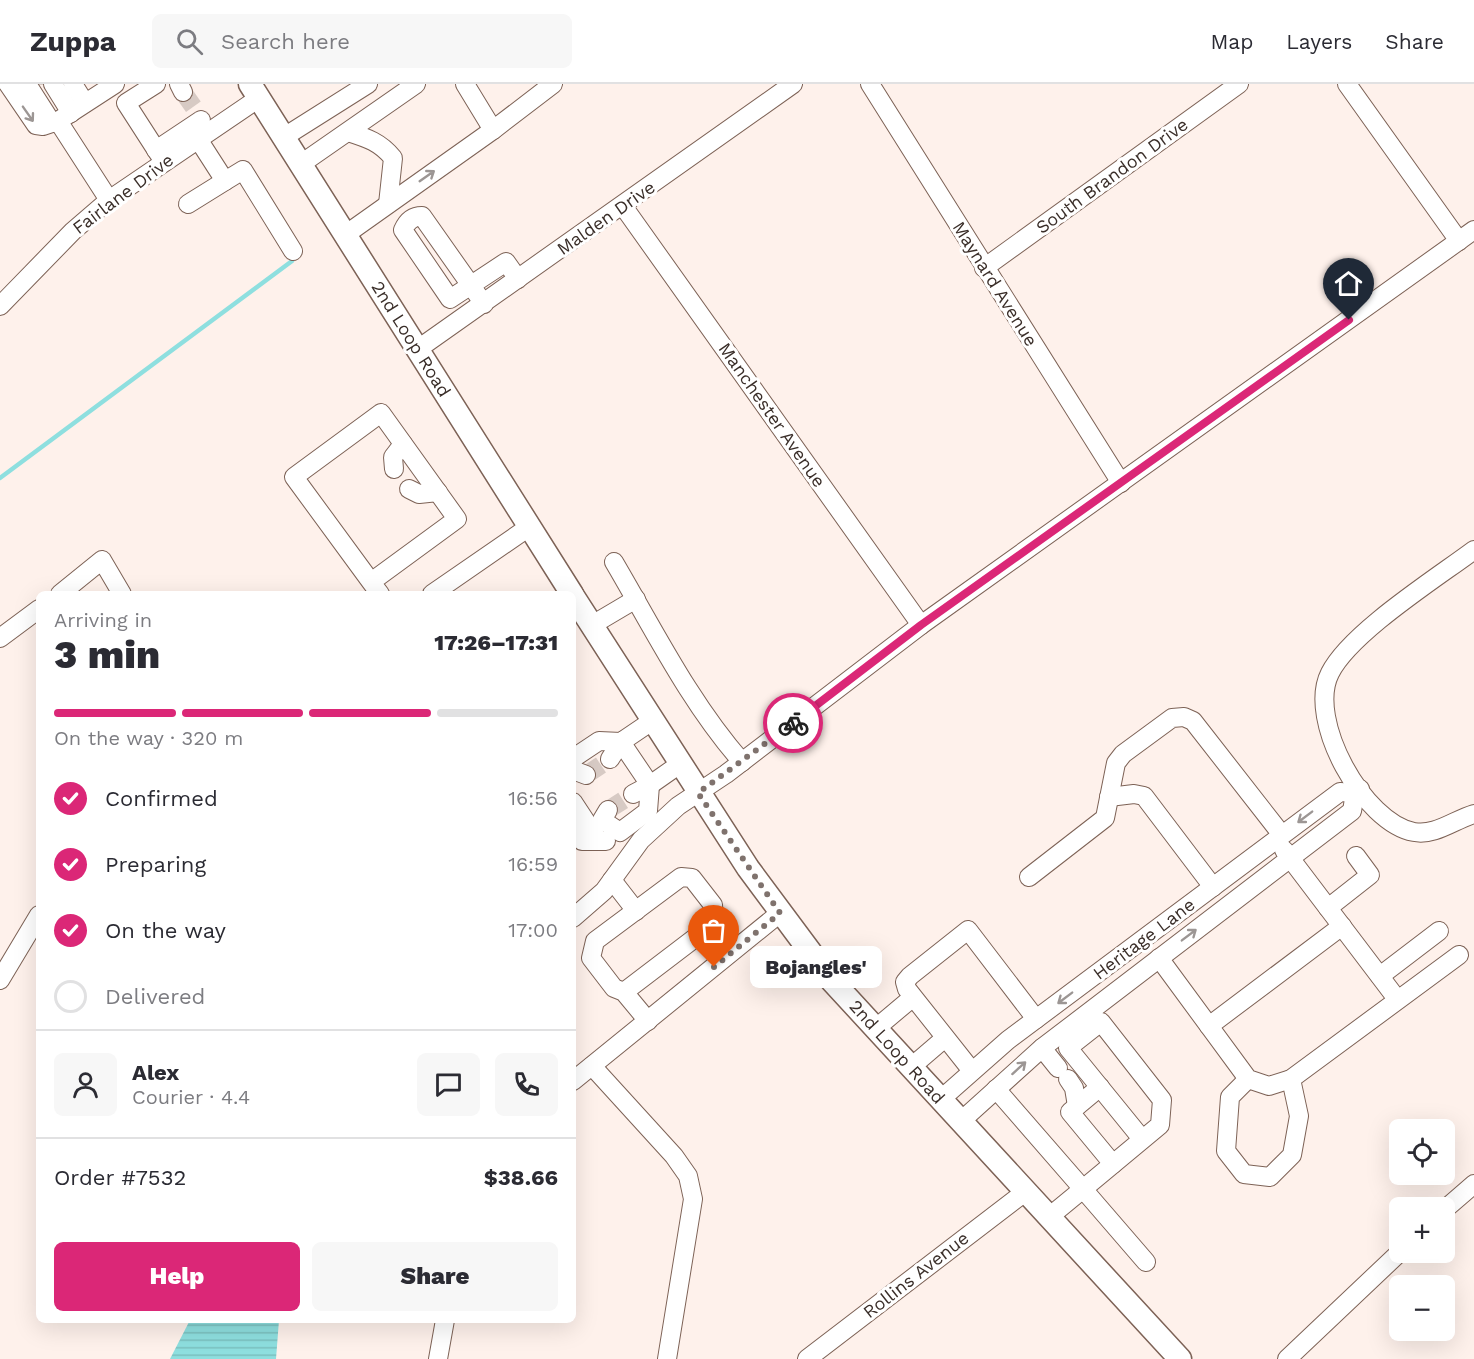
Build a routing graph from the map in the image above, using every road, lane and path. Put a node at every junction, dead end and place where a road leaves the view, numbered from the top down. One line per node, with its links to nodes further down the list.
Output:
1 (8, 84): 16 (street, one-way to 16)
2 (41, 84): 16 (street); 16 (street)
3 (63, 84): 16 (street)
4 (73, 84): 16 (street)
5 (115, 84): 16 (street)
6 (156, 84): 21 (street)
7 (368, 84): 20 (street)
8 (416, 84): 19 (street)
9 (553, 84): 18 (street)
10 (793, 84): 27 (street, Malden Drive)
11 (870, 84): 32 (street, Maynard Avenue)
12 (1239, 84): 32 (street, South Brandon Drive)
13 (1347, 84): 30 (street)
14 (473, 87): 18 (street)
15 (255, 91): 17 (street, Fairlane Drive); 20 (main road, 2nd Loop Road)
16 (68, 114): 24 (street)
17 (201, 125): 21 (street, Fairlane Drive); 23 (street)
18 (493, 130): 26 (street, one-way to 18)
19 (348, 132): 22 (street); 26 (street)
20 (284, 137): 22 (main road, 2nd Loop Road)
21 (160, 156): 24 (street, Fairlane Drive)
22 (301, 164): 29 (main road, 2nd Loop Road)
23 (225, 181): 25 (street); 31 (street)
24 (109, 200): 35 (street, Fairlane Drive)
25 (188, 204)
26 (388, 204): 29 (street)
27 (623, 206): 33 (street, Malden Drive); 54 (street, Manchester Avenue)
28 (1474, 230): 30 (street)
29 (345, 234): 36 (main road, 2nd Loop Road)
30 (1459, 241): 39 (street)
31 (293, 251)
32 (984, 268): 39 (street, Maynard Avenue)
33 (518, 279): 34 (street, Malden Drive); 34 (street)
34 (484, 303): 36 (street, Malden Drive)
35 (0, 306)
36 (418, 349): 42 (main road, 2nd Loop Road)
37 (403, 444): 38 (street); 41 (street); 45 (street)
38 (394, 468)
39 (1121, 483): 54 (street)
40 (409, 489): 41 (street)
41 (438, 492): 45 (street)
42 (529, 527): 48 (street); 49 (main road, 2nd Loop Road)
43 (1474, 550): 63 (street)
44 (614, 562): 50 (street)
45 (375, 588)
46 (64, 591): 47 (street)
47 (120, 591)
48 (436, 591)
49 (569, 591)
50 (636, 599): 53 (street); 60 (street)
51 (576, 601): 53 (main road, 2nd Loop Road)
52 (36, 611): 55 (street)
53 (592, 625): 56 (main road, 2nd Loop Road)
54 (921, 625): 60 (street)
55 (0, 638)
56 (652, 721): 57 (street); 61 (main road, 2nd Loop Road)
57 (621, 742): 58 (street); 59 (street); 62 (street)
58 (576, 756)
59 (610, 759)
60 (742, 762): 64 (street)
61 (680, 764): 62 (street); 64 (main road, 2nd Loop Road)
62 (650, 785): 65 (street); 69 (street)
63 (1358, 791): 68 (street); 70 (street, Heritage Lane, one-way to 70); 73 (street, Heritage Lane)
64 (698, 793): 71 (street); 79 (main road, 2nd Loop Road)
65 (633, 794)
66 (1109, 798): 70 (street); 74 (street); 76 (street)
67 (576, 805): 69 (street)
68 (1474, 814)
69 (600, 829): 71 (street)
70 (1278, 837): 73 (street); 76 (street, Heritage Lane)
71 (630, 855): 75 (street)
72 (1356, 856): 77 (street)
73 (1290, 858): 77 (street); 85 (street, Heritage Lane, one-way to 73)
74 (1029, 877)
75 (612, 880): 78 (street); 80 (street)
76 (1213, 887): 92 (street, Heritage Lane, one-way to 92)
77 (1328, 908): 82 (street)
78 (636, 911): 88 (street); 88 (street)
79 (780, 913): 93 (street); 95 (main road, 2nd Loop Road)
80 (576, 915)
81 (36, 924): 87 (street)
82 (1342, 926): 86 (street); 94 (street)
83 (1439, 932): 86 (street)
84 (1459, 955): 90 (street)
85 (1159, 958): 91 (street, Heritage Lane); 94 (street)
86 (1380, 976): 90 (street)
87 (0, 980)
88 (624, 992): 93 (street)
89 (912, 998): 92 (street); 95 (street); 96 (street)
90 (1397, 999): 103 (street)
91 (1096, 1016): 97 (street, Heritage Lane); 104 (street); 109 (street)
92 (1036, 1019): 100 (street, Heritage Lane)
93 (648, 1021): 98 (street)
94 (1209, 1026): 102 (street)
95 (875, 1029): 99 (main road, 2nd Loop Road)
96 (945, 1038): 99 (street); 100 (street)
97 (1042, 1048): 105 (street, Heritage Lane, one-way to 97); 107 (street)
98 (592, 1066): 101 (street); 120 (street)
99 (910, 1068): 106 (main road, 2nd Loop Road)
100 (972, 1071): 106 (street, Heritage Lane)
101 (576, 1079)
102 (1248, 1079): 103 (street); 103 (street)
103 (1292, 1079)
104 (1100, 1087): 107 (street); 109 (street)
105 (996, 1089): 108 (street, Heritage Lane); 112 (street)
106 (940, 1100): 108 (main road, 2nd Loop Road)
107 (1077, 1106): 110 (street)
108 (960, 1122): 113 (main road, 2nd Loop Road)
109 (1143, 1139): 110 (street)
110 (1113, 1164): 112 (street)
111 (1474, 1184): 114 (street)
112 (1083, 1189): 115 (street); 116 (street)
113 (1025, 1192): 115 (main road, 2nd Loop Road); 121 (street, Rollins Avenue)
114 (1455, 1200)
115 (1049, 1217): 122 (main road, 2nd Loop Road)
116 (1146, 1262)
117 (1389, 1262): 123 (street)
118 (444, 1323): 119 (street)
119 (438, 1359)
120 (667, 1359)
121 (807, 1359)
122 (1179, 1359)
123 (1287, 1359)

